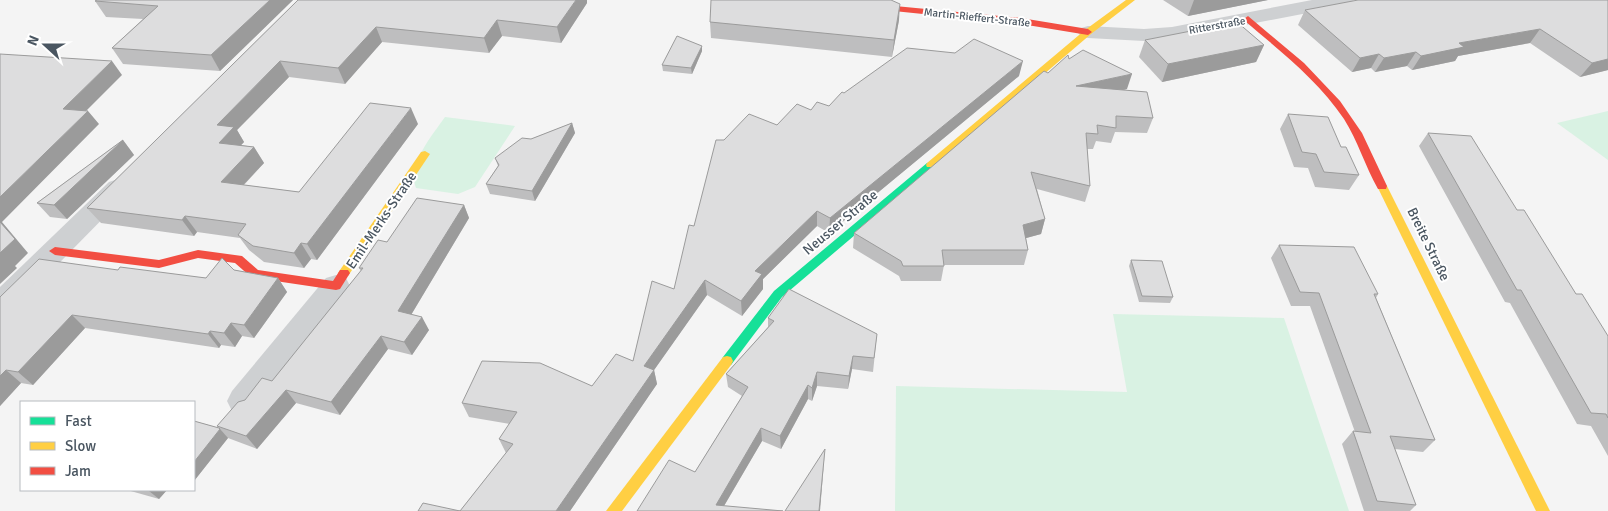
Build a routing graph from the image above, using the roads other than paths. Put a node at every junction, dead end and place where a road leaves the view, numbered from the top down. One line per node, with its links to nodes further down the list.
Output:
1 (806, 0): 5 (street, Martin-Rieffert-Straße)
2 (1131, 0): 5 (street, Neusser Straße)
3 (1344, 0): 4 (street, Ritterstraße)
4 (1248, 19): 5 (street, Ritterstraße); 13 (street, Breite Straße)
5 (1088, 32): 12 (street, Neusser Straße)
6 (425, 154): 9 (street, Emil-Merks-Straße)
7 (133, 173): 8 (street)
8 (55, 251): 9 (street); 10 (street)
9 (336, 286): 11 (street, Emil-Merks-Straße)
10 (0, 305)
11 (243, 401)
12 (613, 511)
13 (1543, 511)

